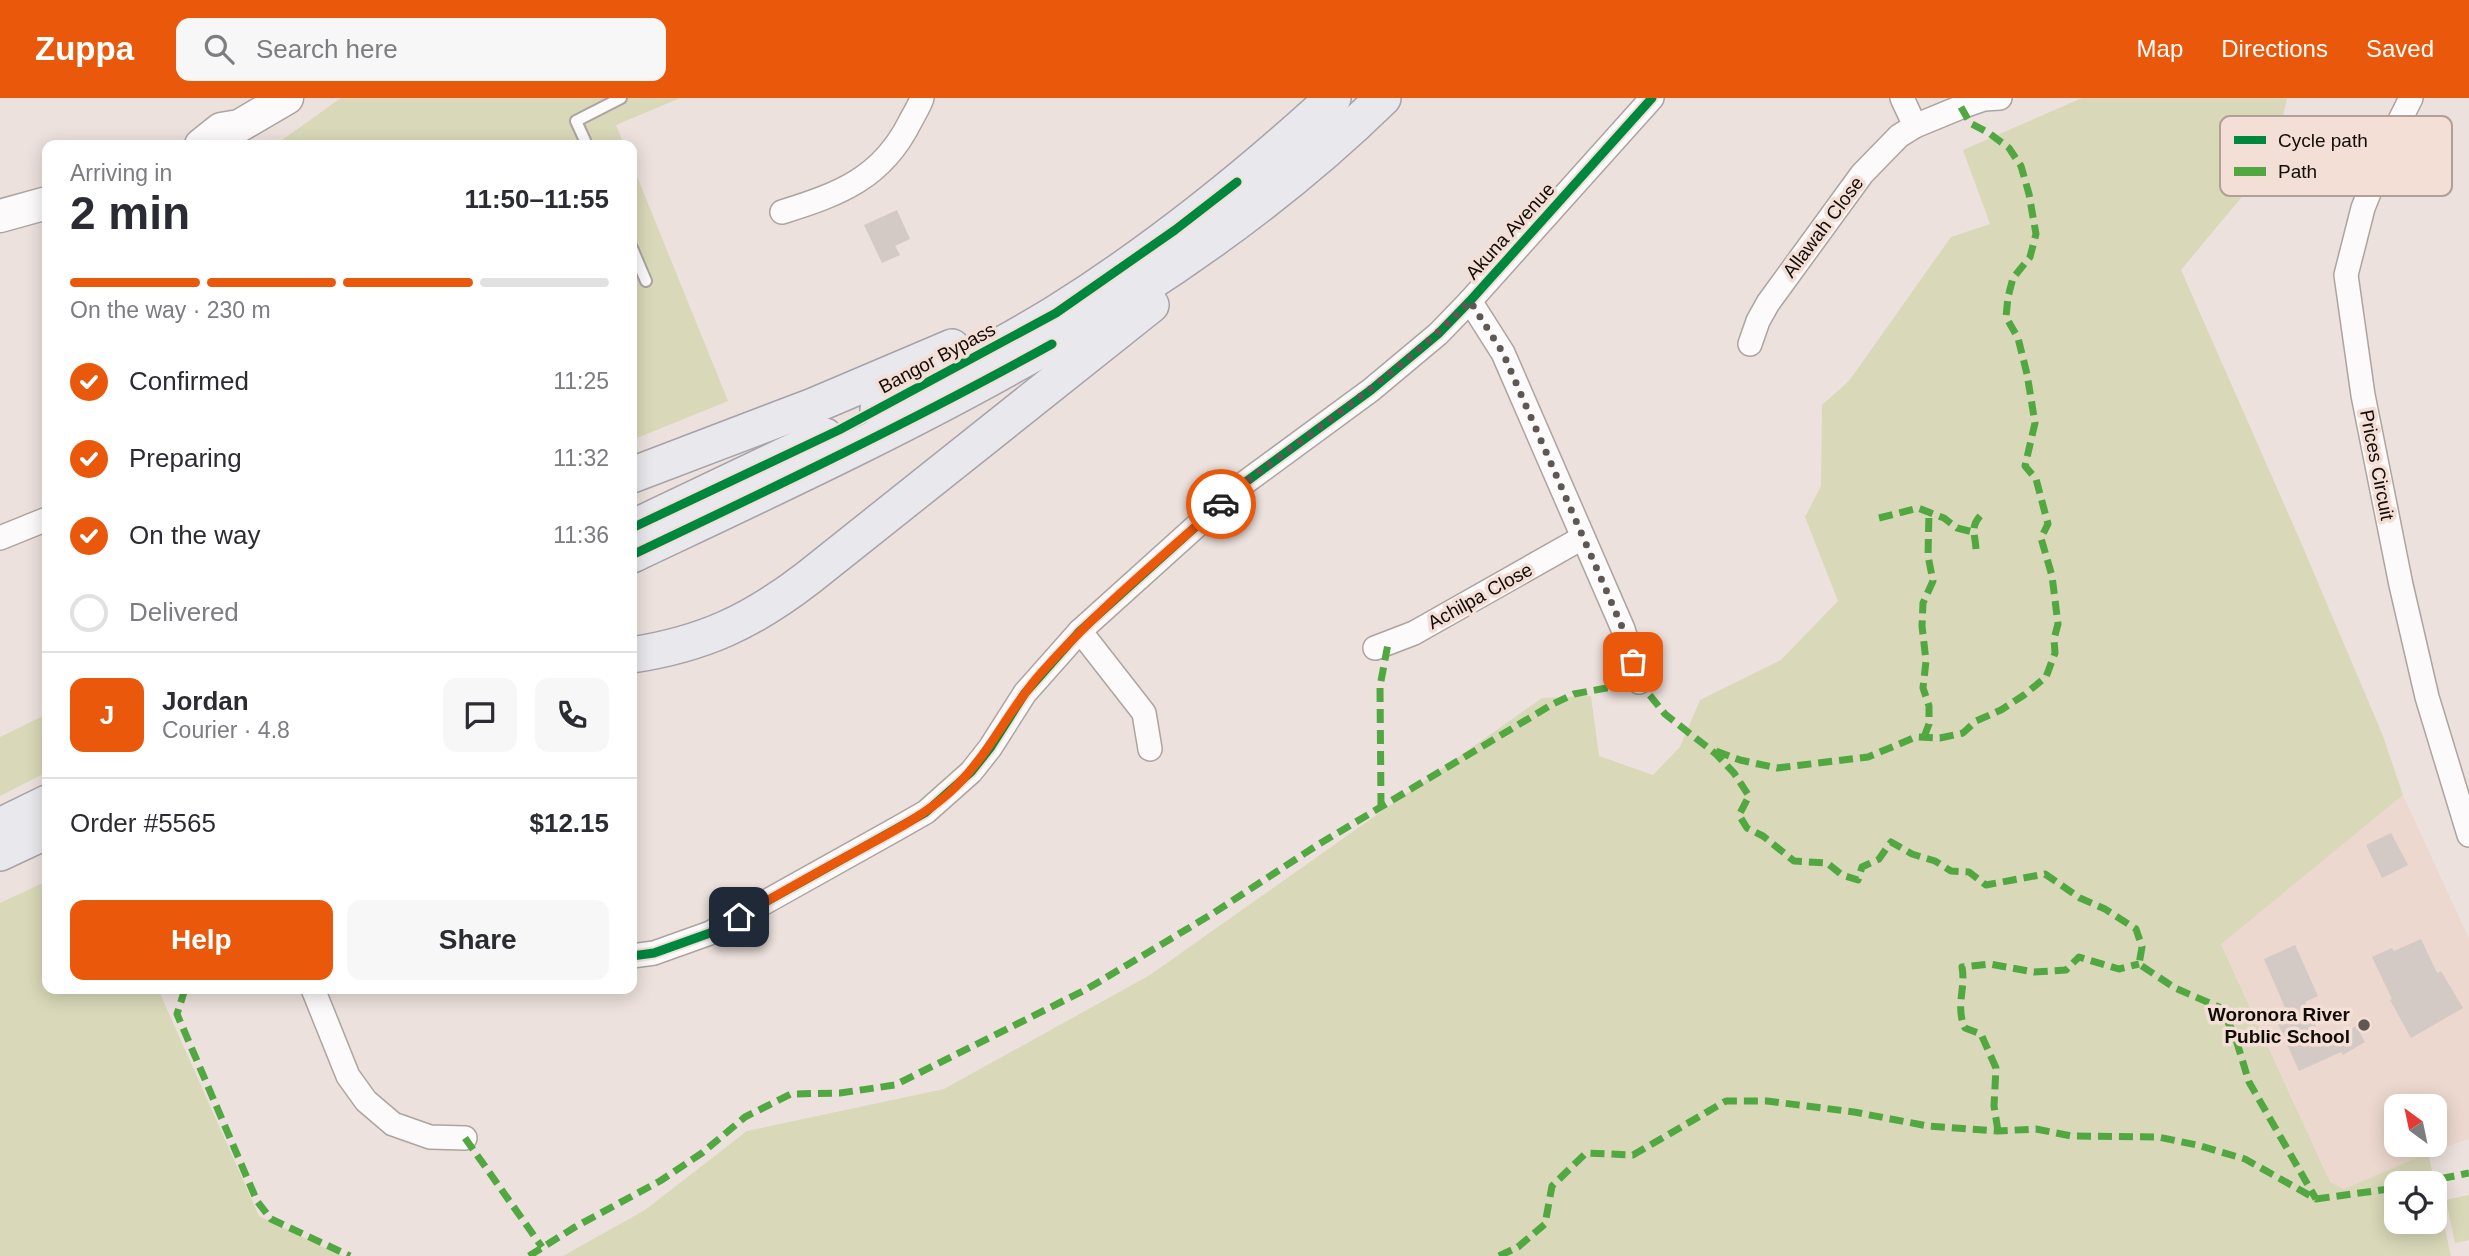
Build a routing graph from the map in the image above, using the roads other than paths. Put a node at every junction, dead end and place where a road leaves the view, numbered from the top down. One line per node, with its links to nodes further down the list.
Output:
1 (287, 98): 12 (street)
2 (621, 98): 14 (lane)
3 (922, 98): 19 (street)
4 (1333, 98): 16 (main road)
5 (1382, 98): 15 (main road)
6 (1652, 98): 25 (street, Akuna Avenue)
7 (1902, 98): 11 (street)
8 (2000, 98): 11 (street, Allawah Close)
9 (2411, 98): 10 (street, Prices Circuit)
10 (2402, 116)
11 (1915, 126): 26 (street, Allawah Close)
12 (235, 136): 13 (street)
13 (207, 140)
14 (585, 140)
15 (1292, 180): 32 (main road); 35 (main road)
16 (1237, 182): 27 (main road); 29 (main road, Bangor Bypass)
17 (2368, 196): 41 (street, Prices Circuit)
18 (42, 204): 20 (street)
19 (782, 212)
20 (0, 216)
21 (42, 222): 22 (street)
22 (0, 226)
23 (637, 260): 24 (lane)
24 (646, 281)
25 (1470, 301): 31 (street); 33 (street, Akuna Avenue)
26 (1750, 344)
27 (637, 473)
28 (42, 521): 30 (street)
29 (637, 526)
30 (0, 538)
31 (1582, 538): 34 (street, Achilpa Close); 36 (street)
32 (637, 553)
33 (1080, 631): 37 (street); 43 (street, Akuna Avenue)
34 (1375, 648)
35 (637, 654)
36 (1639, 682)
37 (1150, 749)
38 (42, 805): 39 (main road)
39 (0, 825)
40 (42, 833): 42 (main road)
41 (2469, 835)
42 (0, 853)
43 (637, 955)
44 (315, 994): 45 (street)
45 (465, 1138)

